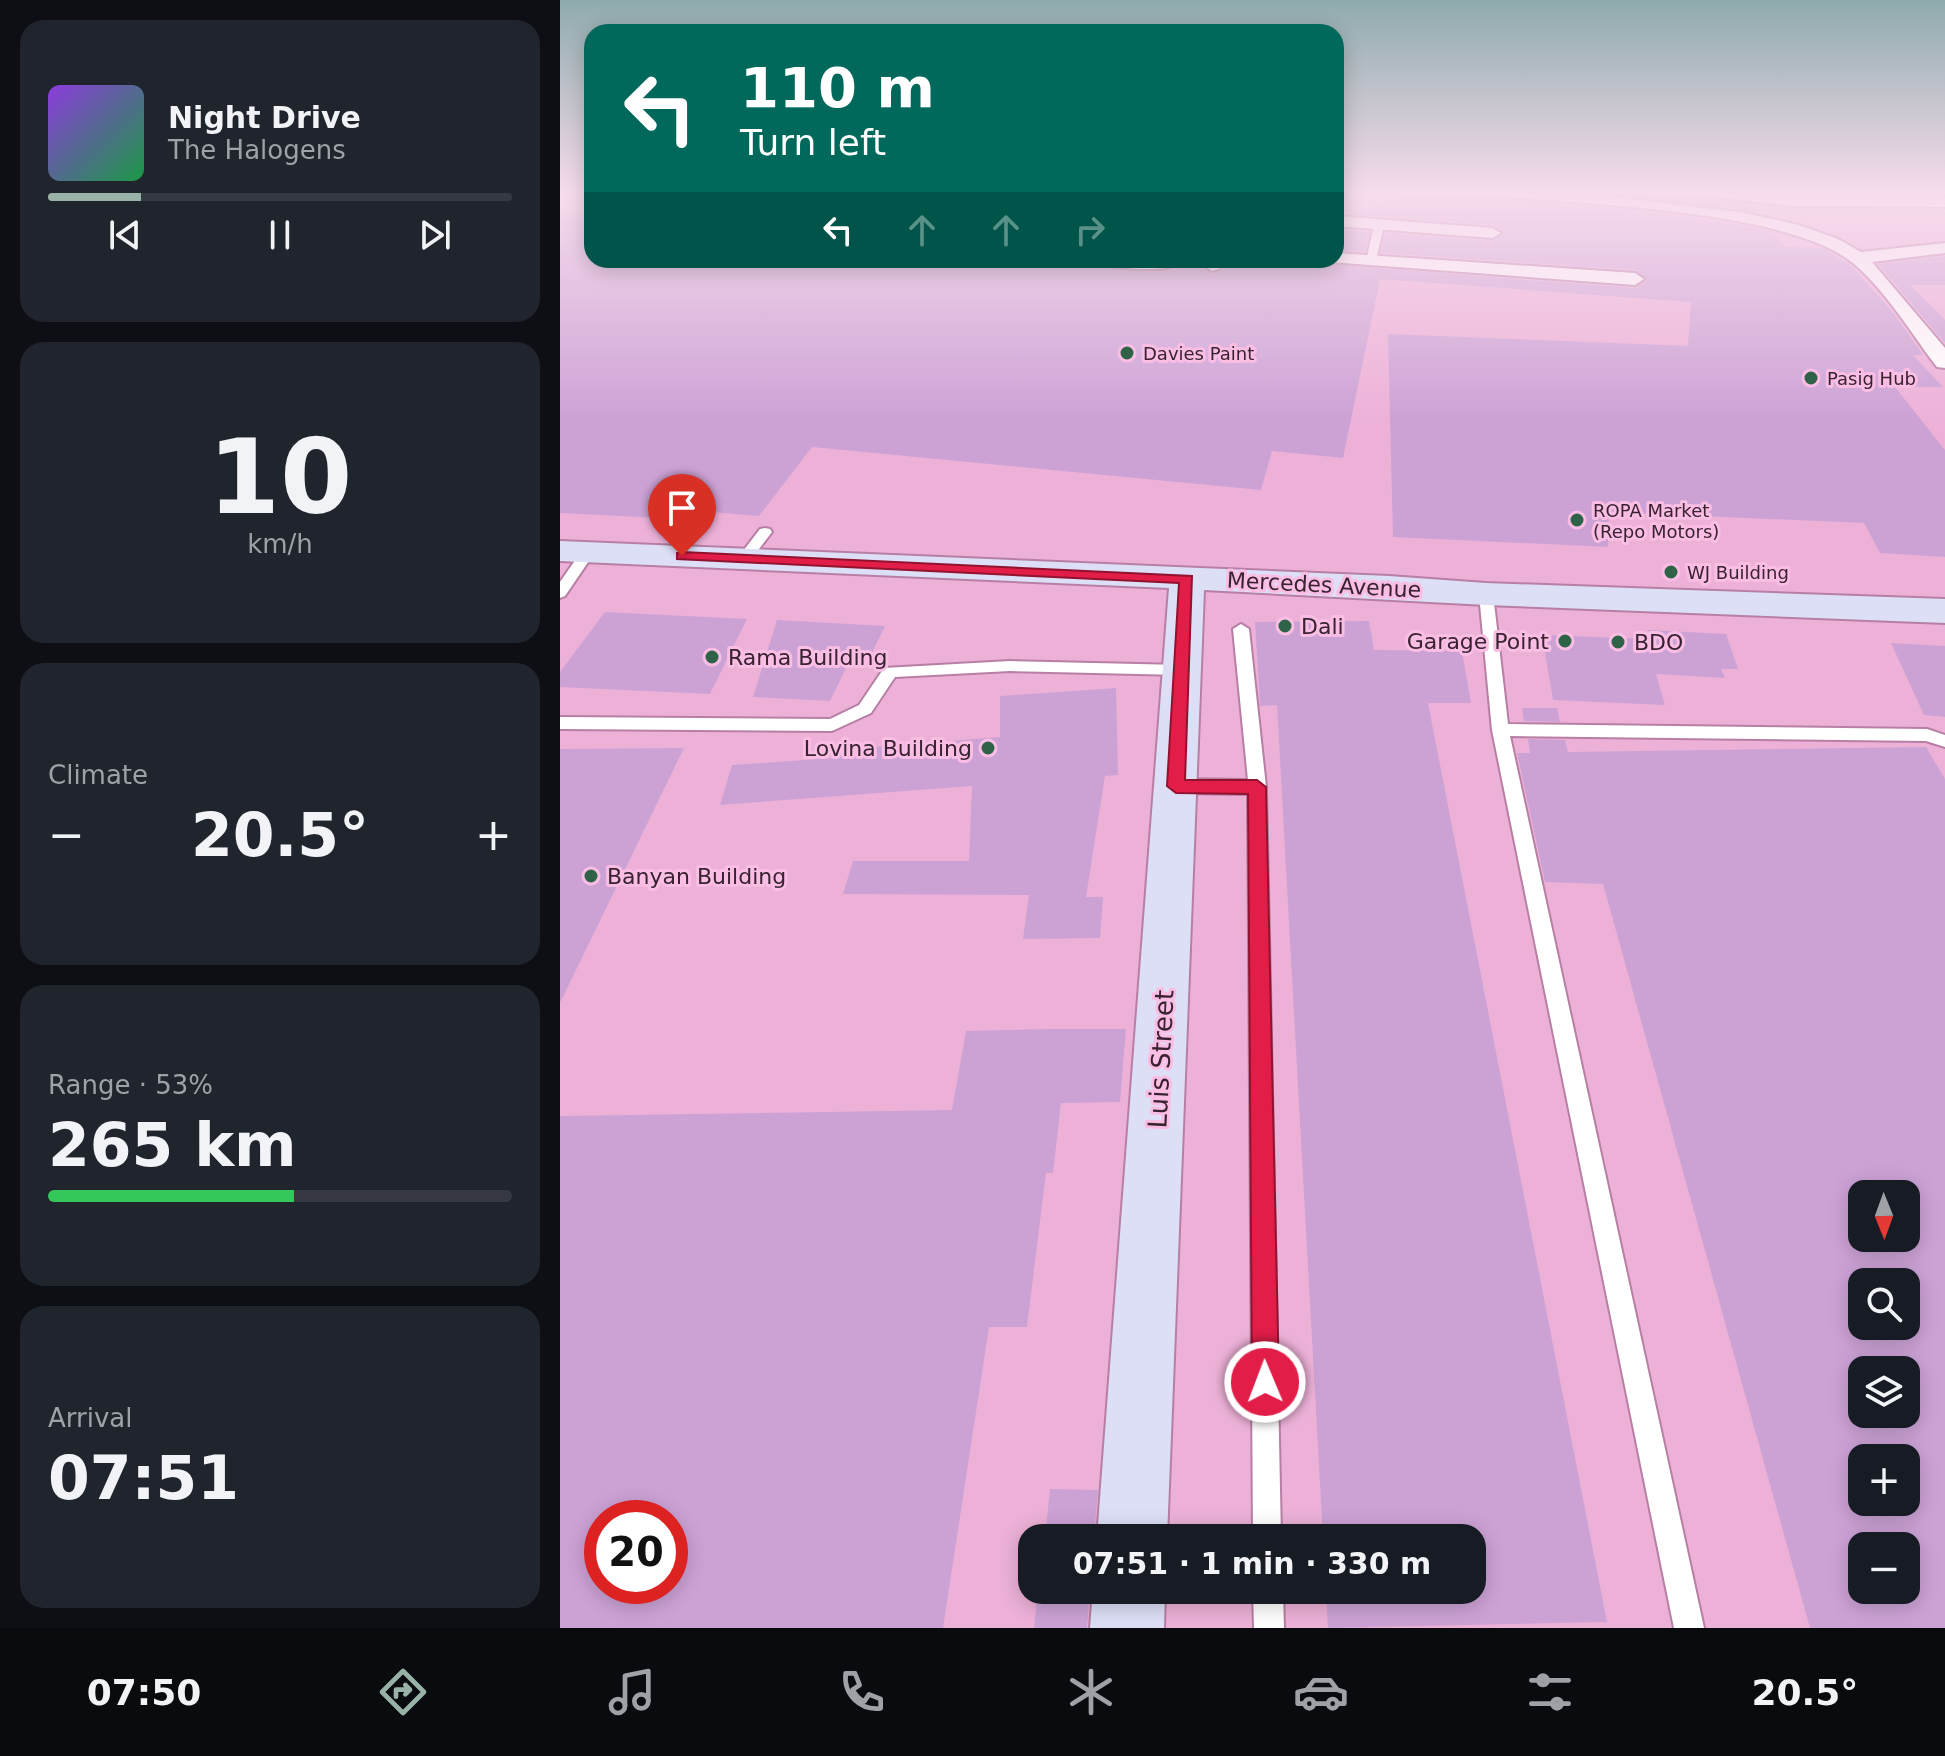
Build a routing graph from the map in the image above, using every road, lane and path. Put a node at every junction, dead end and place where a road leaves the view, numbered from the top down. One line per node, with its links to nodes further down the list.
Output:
1 (1473, 268): 3 (street)
2 (1866, 268): 4 (street)
3 (1635, 279)
4 (1945, 362)
5 (574, 551): 6 (main road, Mercedes Avenue); 7 (lane)
6 (1187, 579): 8 (main road, Mercedes Avenue); 11 (main road, Luis Street)
7 (560, 593)
8 (1486, 594): 9 (main road, Mercedes Avenue); 13 (lane)
9 (1945, 611)
10 (1241, 629): 16 (lane)
11 (1182, 670): 12 (lane); 15 (main road, Luis Street)
12 (560, 723)
13 (1500, 730): 14 (lane); 23 (lane)
14 (1945, 741)
15 (1176, 786): 16 (lane); 17 (main road, Luis Street)
16 (1257, 787): 18 (lane)
17 (1133, 1524)
18 (1267, 1524)
19 (1128, 1604): 21 (main road)
20 (1268, 1604): 22 (lane)
21 (1127, 1628)
22 (1269, 1628)
23 (1689, 1628)

